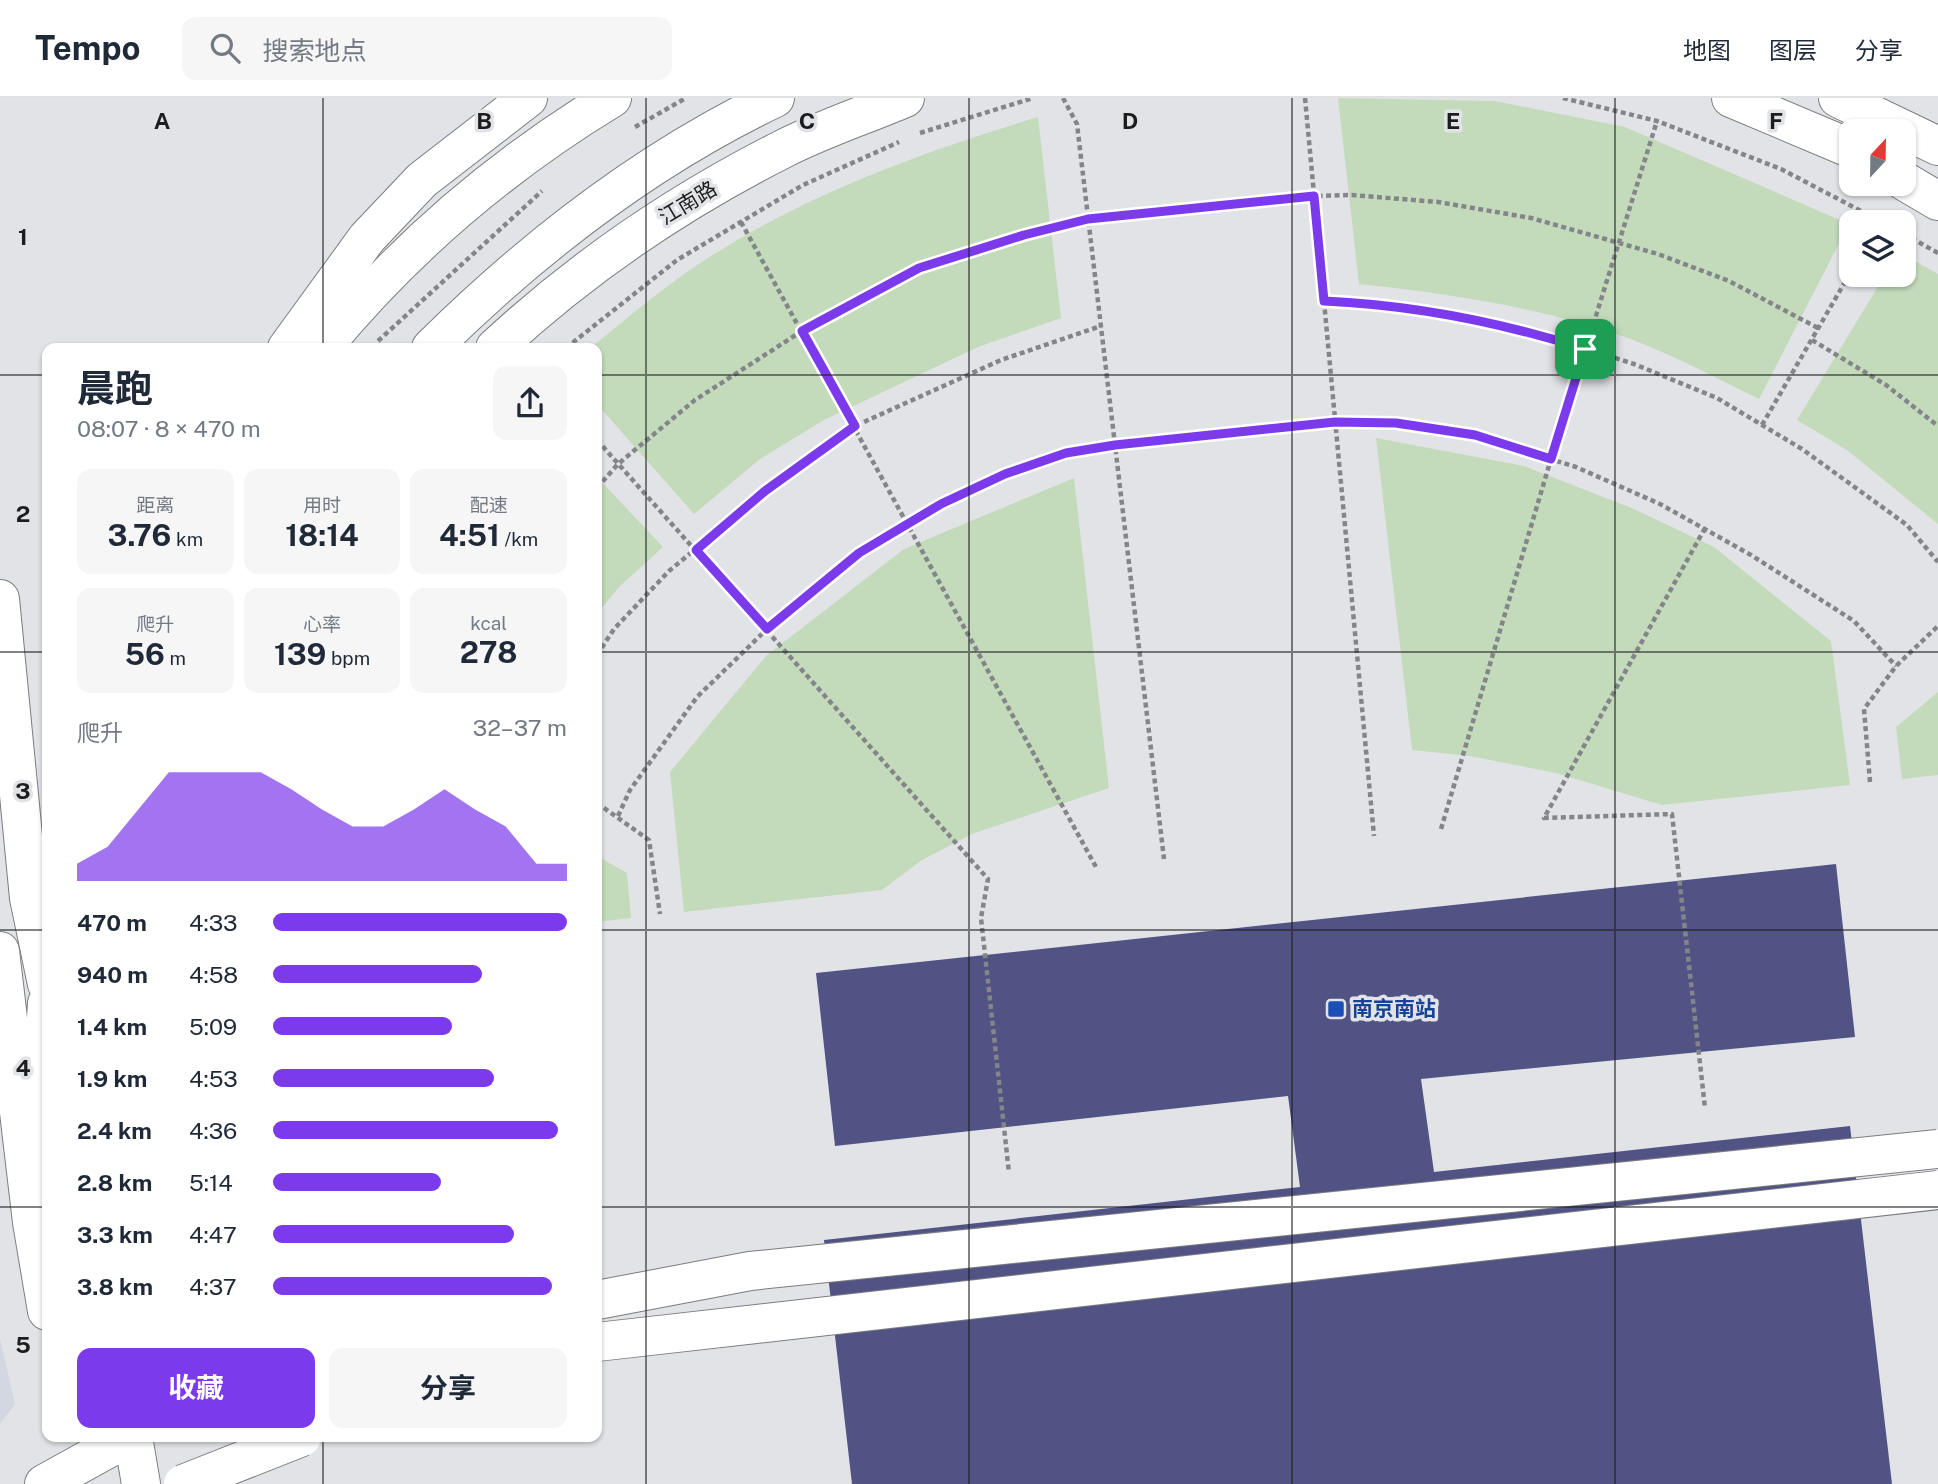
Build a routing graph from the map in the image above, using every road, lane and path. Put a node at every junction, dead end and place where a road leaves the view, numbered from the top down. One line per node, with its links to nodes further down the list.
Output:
1 (528, 98): 29 (main road)
2 (612, 98): 30 (main road)
3 (775, 98): 31 (main road)
4 (905, 98): 32 (main road, 江南路)
5 (1033, 98): 19 (path)
6 (1063, 98): 18 (path)
7 (1305, 98): 15 (path)
8 (1563, 98): 11 (path)
9 (1731, 98): 12 (main road)
10 (1838, 98): 13 (main road)
11 (1657, 121): 17 (path); 21 (path)
12 (1839, 144)
13 (1938, 146)
14 (1916, 188): 16 (main road)
15 (1314, 196): 18 (path); 21 (path); 24 (path)
16 (1938, 201)
17 (1858, 210)
18 (1088, 219): 25 (path); 27 (path)
19 (741, 222): 27 (path); 33 (path)
20 (1916, 241): 22 (path)
21 (1619, 242): 26 (path); 34 (path)
22 (1938, 253)
23 (1842, 287): 26 (path)
24 (1324, 301): 34 (path); 35 (path)
25 (1101, 326): 37 (path); 39 (path)
26 (1818, 328): 28 (path)
27 (802, 331): 37 (path); 42 (path)
28 (1812, 340): 36 (path); 38 (path)
29 (291, 343)
30 (327, 343)
31 (436, 343)
32 (501, 343)
33 (572, 343)
34 (1585, 349): 36 (path); 41 (path)
35 (1335, 422): 39 (path); 41 (path); 57 (path)
36 (1762, 425): 47 (path)
37 (855, 426): 44 (path); 46 (path)
38 (1938, 426)
39 (1115, 445): 44 (path); 58 (path)
40 (602, 446): 42 (path)
41 (1551, 459): 45 (path); 56 (path)
42 (618, 464): 43 (path); 46 (path)
43 (602, 482)
44 (909, 523): 50 (path); 59 (path)
45 (1704, 528): 52 (path); 64 (path)
46 (696, 550): 50 (path); 51 (path)
47 (1938, 562)
48 (0, 599): 62 (main road)
49 (1938, 626): 52 (path)
50 (767, 629): 55 (path); 66 (path)
51 (602, 647)
52 (1896, 666): 53 (path)
53 (1870, 782)
54 (602, 806): 55 (path)
55 (618, 816): 60 (path)
56 (1441, 829)
57 (1374, 836)
58 (1164, 859)
59 (1097, 867)
60 (660, 914)
61 (0, 951): 68 (main road)
62 (42, 960)
63 (42, 1076): 68 (main road)
64 (1705, 1108)
65 (1938, 1149): 70 (main road, bridge)
66 (1009, 1173)
67 (1938, 1190): 71 (main road, bridge)
68 (32, 1222): 69 (main road)
69 (42, 1281)
70 (602, 1299)
71 (602, 1341)
72 (120, 1442): 75 (main road)
73 (132, 1442): 77 (main road)
74 (289, 1442): 78 (main road, bridge)
75 (77, 1462): 76 (main road)
76 (44, 1484)
77 (141, 1484)
78 (183, 1484)

